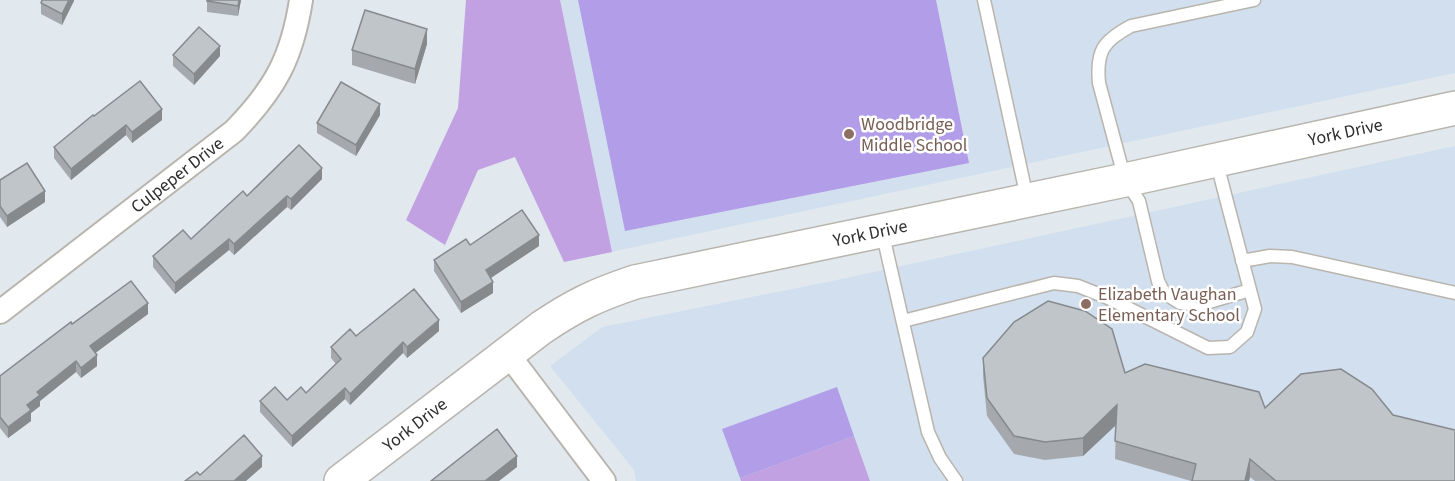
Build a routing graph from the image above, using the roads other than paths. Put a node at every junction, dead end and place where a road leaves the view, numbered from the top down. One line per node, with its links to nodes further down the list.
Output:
1 (301, 0): 12 (street, Culpeper Drive)
2 (984, 0): 7 (lane)
3 (1254, 0): 6 (lane)
4 (1455, 108): 5 (street, York Drive)
5 (1215, 159): 6 (street, York Drive); 9 (lane)
6 (1125, 180): 7 (street, York Drive); 10 (lane)
7 (1027, 199): 8 (street, York Drive)
8 (882, 230): 13 (lane); 14 (street, York Drive)
9 (1242, 261): 10 (lane); 11 (lane)
10 (1250, 290): 13 (lane)
11 (1455, 293)
12 (0, 312)
13 (903, 321): 17 (lane)
14 (508, 354): 15 (street, York Drive); 16 (street)
15 (341, 481)
16 (604, 481)
17 (956, 481)

